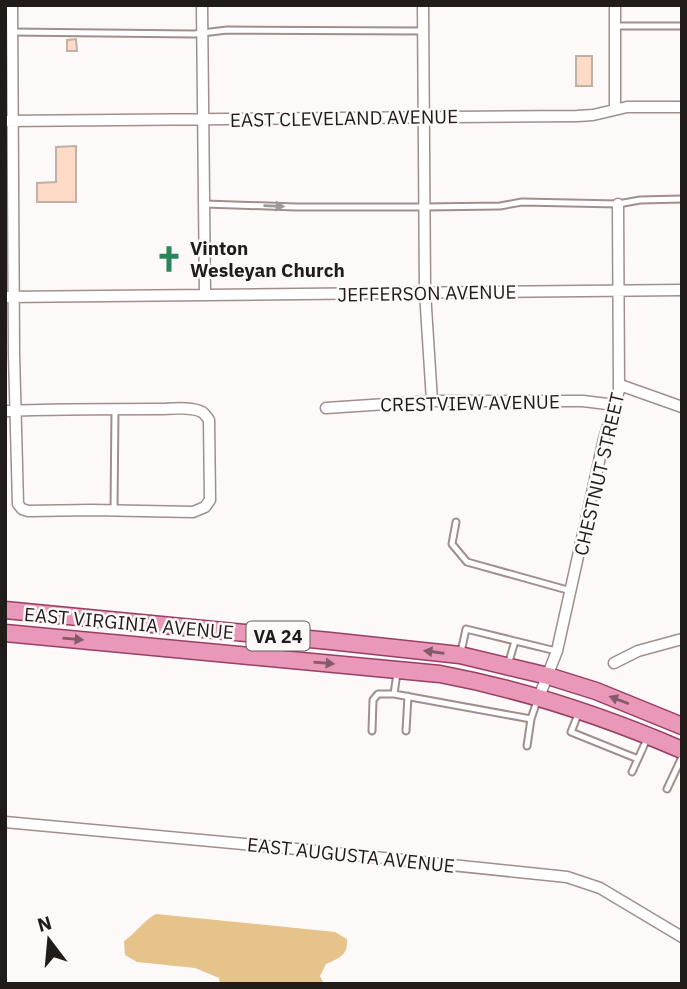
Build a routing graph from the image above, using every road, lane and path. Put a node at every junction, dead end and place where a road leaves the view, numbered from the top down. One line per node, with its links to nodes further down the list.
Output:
1 (12, 5): 8 (street)
2 (202, 5): 9 (street)
3 (423, 5): 7 (street)
4 (615, 5): 5 (street)
5 (615, 26): 6 (lane); 11 (street)
6 (682, 26)
7 (422, 31): 9 (lane); 12 (street)
8 (12, 32): 9 (lane); 14 (street)
9 (202, 33): 13 (street)
10 (682, 107): 11 (street, EAST CLEVELAND AVENUE)
11 (615, 109): 12 (street, EAST CLEVELAND AVENUE)
12 (423, 118): 13 (street, EAST CLEVELAND AVENUE); 18 (street)
13 (205, 120): 14 (street, EAST CLEVELAND AVENUE); 16 (street)
14 (9, 121): 19 (street)
15 (682, 199): 17 (lane)
16 (205, 204): 18 (lane, one-way to 18); 23 (street)
17 (618, 204): 18 (lane); 21 (street, CHESTNUT STREET)
18 (424, 207): 22 (street)
19 (9, 210): 24 (street)
20 (682, 290): 21 (street, JEFFERSON AVENUE)
21 (619, 291): 22 (street, JEFFERSON AVENUE); 25 (street, CHESTNUT STREET)
22 (425, 292): 23 (street, JEFFERSON AVENUE); 26 (street)
23 (205, 295): 24 (street, JEFFERSON AVENUE)
24 (10, 297): 31 (street)
25 (620, 385): 27 (street, CHESTNUT STREET); 28 (street)
26 (432, 401): 27 (street, CRESTVIEW AVENUE); 29 (street, CRESTVIEW AVENUE)
27 (614, 405): 34 (street, CHESTNUT STREET)
28 (682, 407)
29 (326, 408)
30 (115, 409): 31 (street); 32 (lane); 32 (street)
31 (10, 411): 32 (street)
32 (114, 510)
33 (456, 522): 34 (lane)
34 (571, 591): 39 (street, CHESTNUT STREET)
35 (5, 610): 40 (main road, EAST VIRGINIA AVENUE / VA 24, one-way to 35)
36 (5, 633): 43 (main road, EAST VIRGINIA AVENUE / VA 24, one-way to 43)
37 (682, 639): 41 (street)
38 (514, 641): 39 (lane); 40 (lane); 42 (lane)
39 (557, 651): 44 (street, CHESTNUT STREET)
40 (460, 655): 42 (main road, EAST VIRGINIA AVENUE / VA 24)
41 (614, 663)
42 (508, 666): 44 (main road, EAST VIRGINIA AVENUE / VA 24)
43 (397, 670): 45 (lane); 47 (main road, EAST VIRGINIA AVENUE / VA 24)
44 (548, 676): 47 (street, CHESTNUT STREET); 50 (main road, VA 24, one-way to 44)
45 (394, 694): 46 (lane); 51 (lane)
46 (408, 696): 49 (lane); 52 (lane)
47 (539, 697): 48 (main road, VA 24); 49 (lane)
48 (581, 709): 53 (main road, VA 24); 57 (lane)
49 (531, 719): 54 (lane)
50 (682, 726)
51 (372, 731)
52 (406, 731)
53 (648, 736): 55 (main road, VA 24); 57 (lane)
54 (527, 746)
55 (682, 750)
56 (682, 757): 59 (lane)
57 (638, 759): 58 (lane)
58 (632, 772)
59 (667, 789)
60 (5, 822): 61 (street, EAST AUGUSTA AVENUE)
61 (682, 937)

